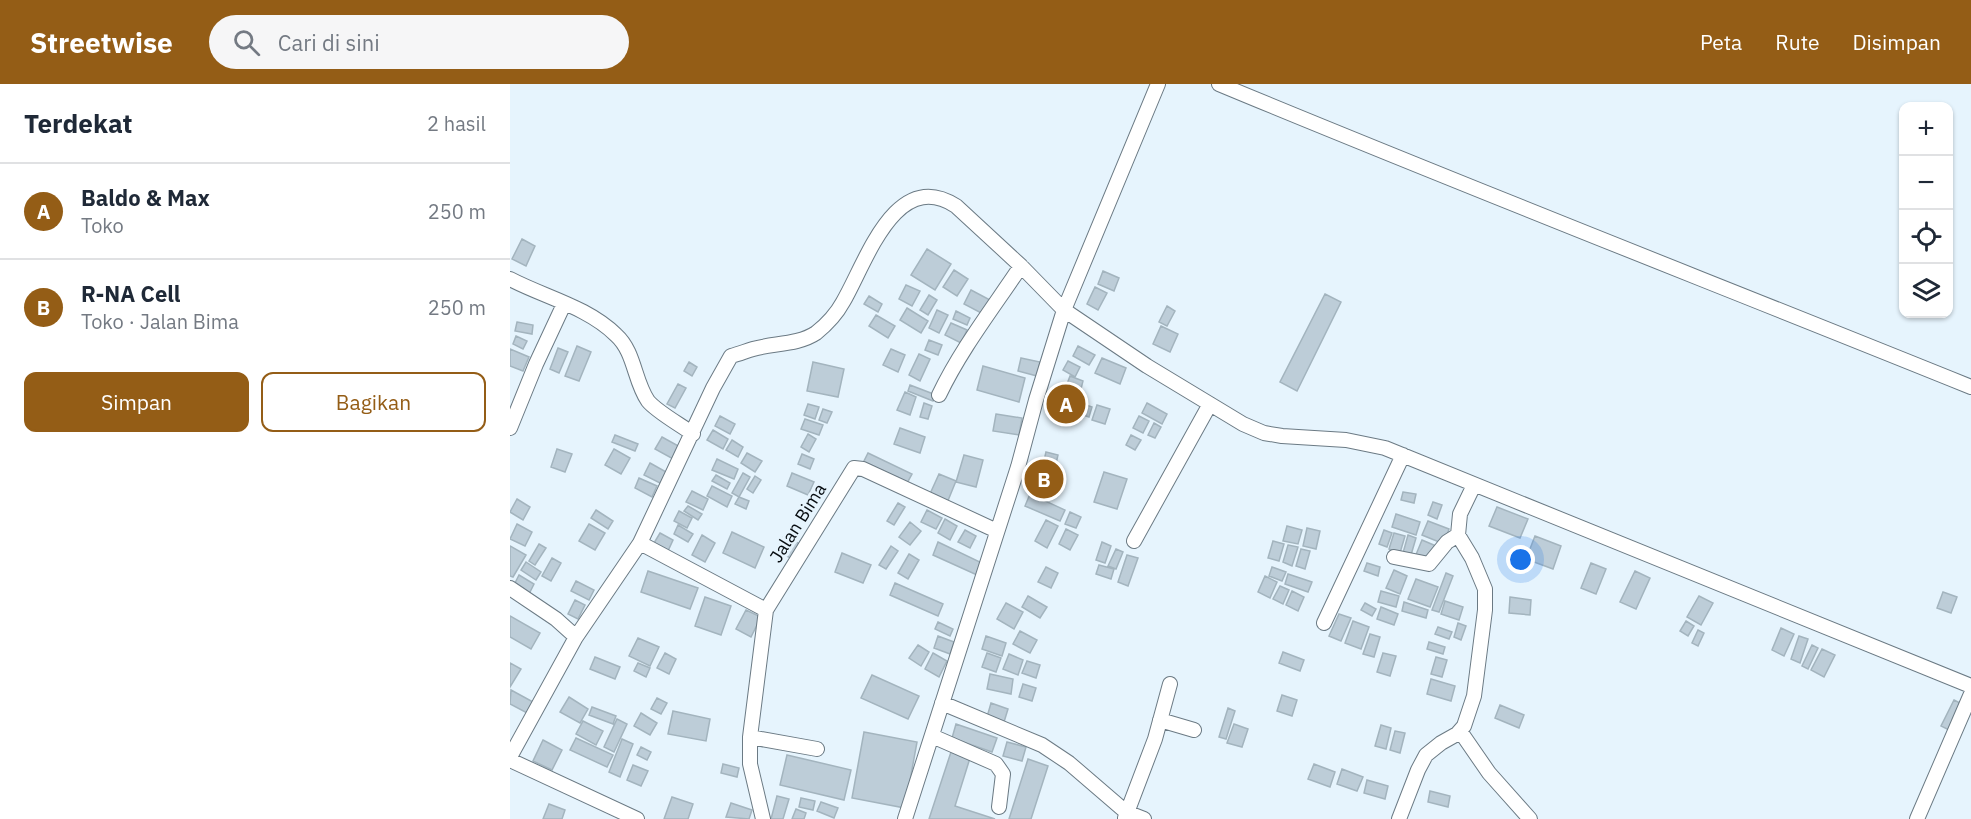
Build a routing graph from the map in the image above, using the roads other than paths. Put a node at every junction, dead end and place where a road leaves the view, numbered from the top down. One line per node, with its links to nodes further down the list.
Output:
1 (1158, 84): 6 (street)
2 (1219, 84): 7 (street)
3 (1022, 266): 6 (street); 8 (street); 11 (street)
4 (510, 279): 5 (street)
5 (564, 304): 10 (street); 11 (street)
6 (1064, 310): 9 (street); 14 (street)
7 (1971, 387)
8 (939, 395)
9 (1210, 404): 12 (street); 16 (street)
10 (510, 428)
11 (693, 434): 17 (street)
12 (1403, 455): 13 (street); 21 (street)
13 (1474, 485): 15 (street); 24 (street)
14 (997, 531): 20 (street, Jalan Bima); 26 (street)
15 (1458, 535): 18 (street); 29 (street)
16 (1134, 540)
17 (640, 543): 20 (street); 22 (street)
18 (1394, 557)
19 (510, 588): 22 (street)
20 (766, 610): 31 (street)
21 (1324, 623)
22 (576, 637): 33 (street)
23 (1170, 684): 27 (street)
24 (1971, 686)
25 (1971, 694): 42 (street)
26 (942, 703): 30 (street); 35 (street)
27 (1160, 720): 28 (street); 35 (street)
28 (1194, 730)
29 (1460, 731): 40 (street); 41 (street)
30 (932, 736): 34 (street); 38 (street)
31 (750, 737): 32 (street); 37 (street)
32 (817, 749)
33 (510, 758): 36 (street)
34 (999, 807)
35 (1125, 815): 39 (street)
36 (637, 819)
37 (763, 819)
38 (905, 819)
39 (1144, 819)
40 (1400, 819)
41 (1530, 819)
42 (1917, 819)

